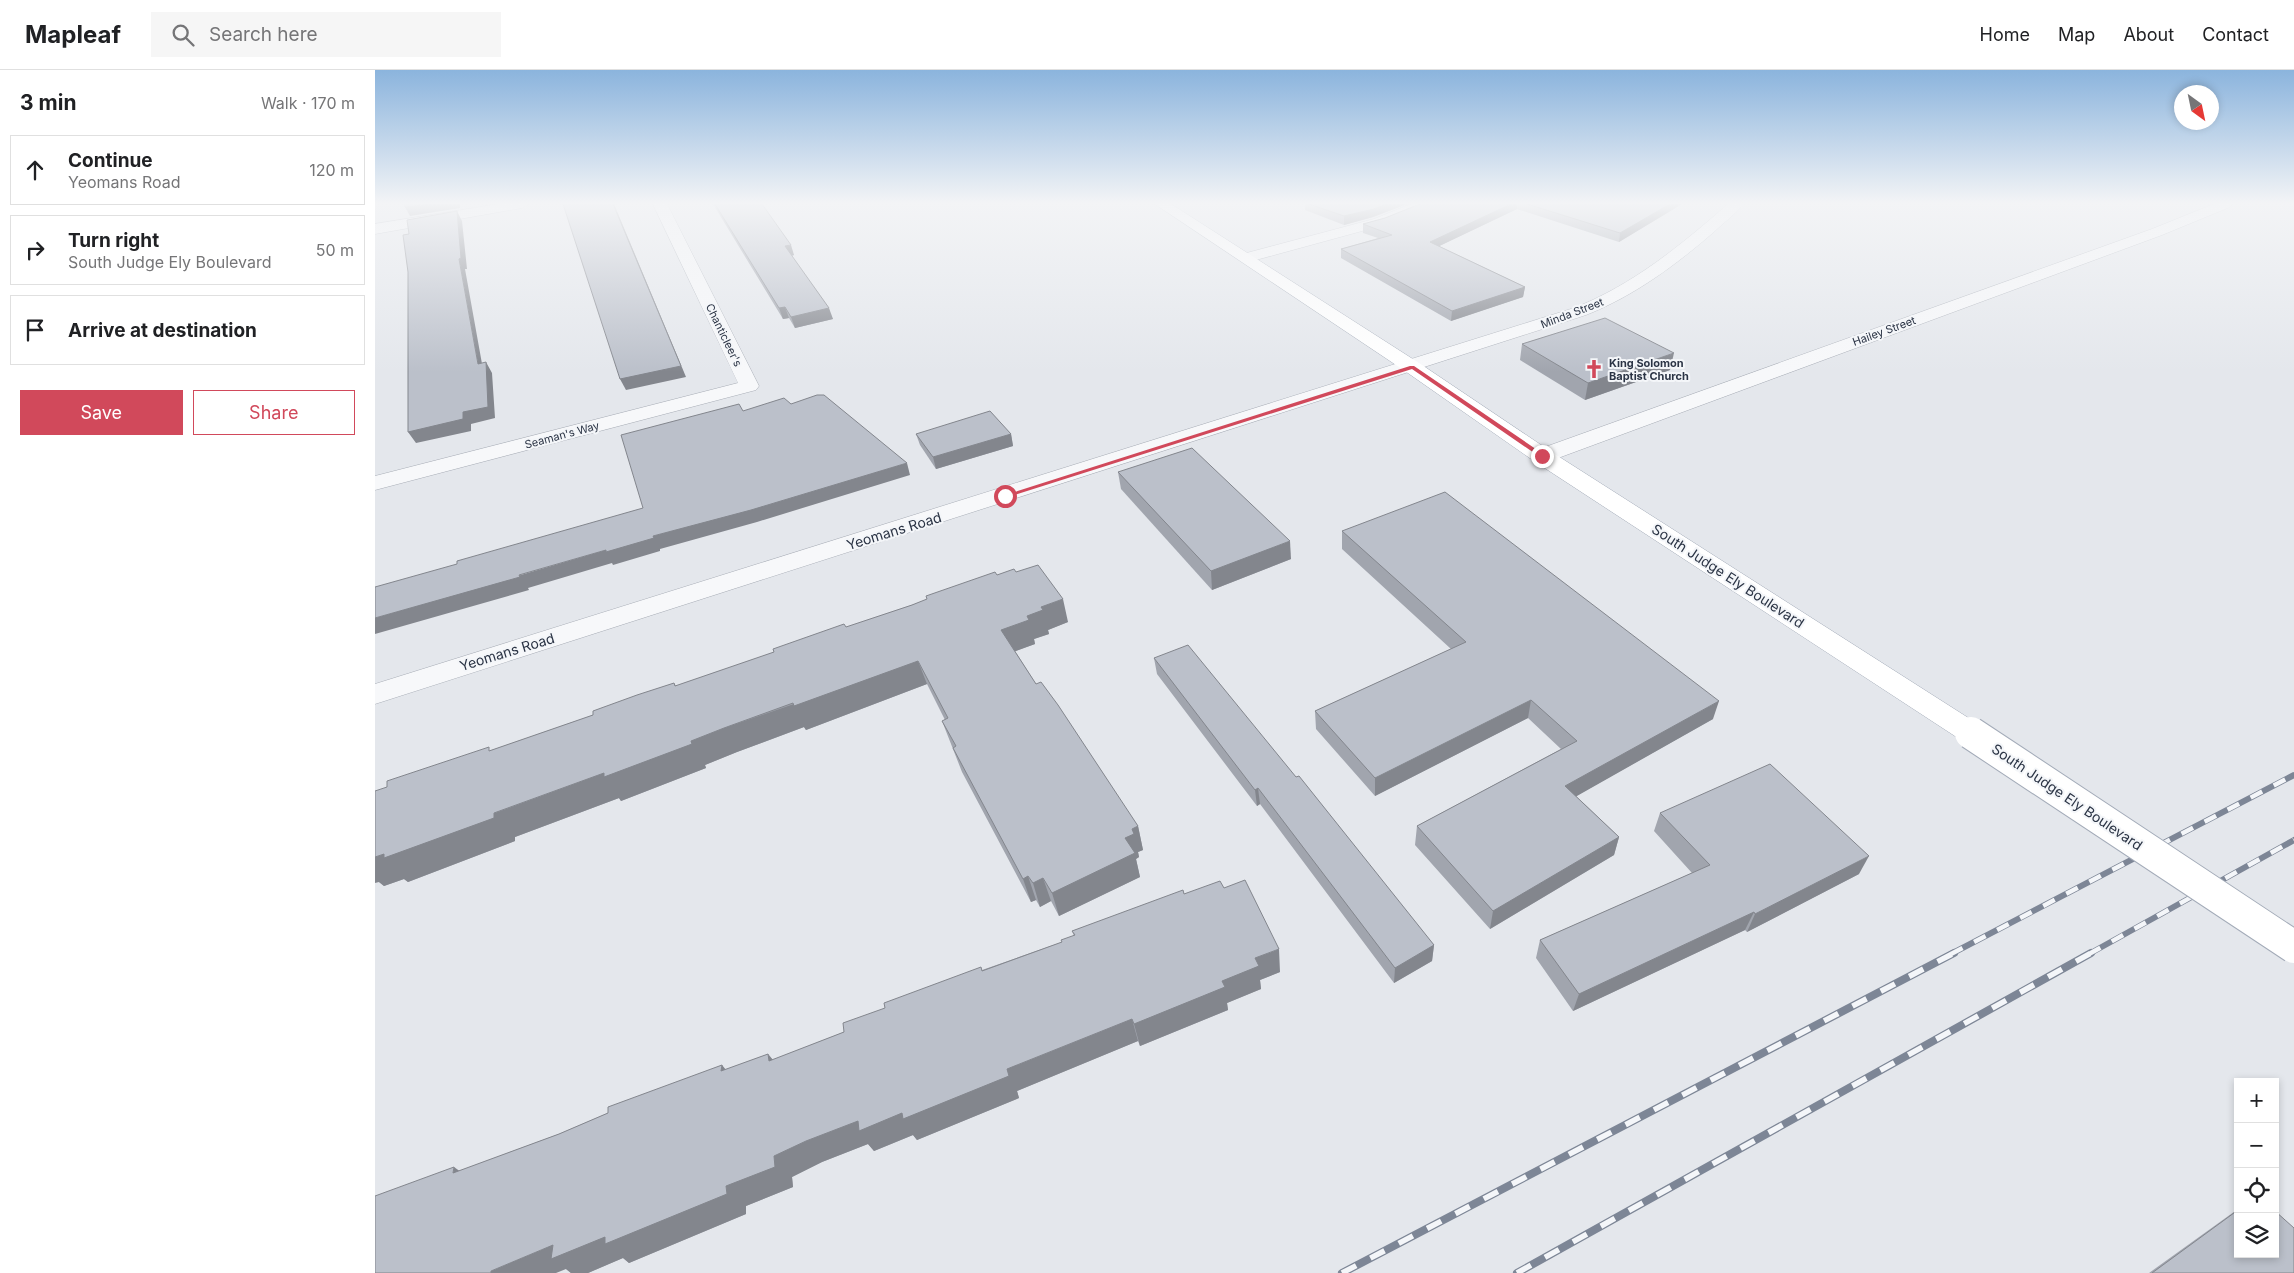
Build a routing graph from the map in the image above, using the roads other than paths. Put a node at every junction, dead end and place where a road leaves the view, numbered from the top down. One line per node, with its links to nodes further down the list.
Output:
1 (688, 260): 6 (street, Chanticleer's)
2 (1248, 260): 5 (main road, South Judge Ely Boulevard)
3 (1670, 260): 5 (street, Minda Street)
4 (2080, 260): 7 (street, Hailey Street)
5 (1412, 367): 7 (main road, South Judge Ely Boulevard); 9 (street, Yeomans Road)
6 (749, 386): 8 (street, Seaman's Way)
7 (1542, 456): 10 (main road, South Judge Ely Boulevard, bridge)
8 (375, 483)
9 (375, 694)
10 (2294, 947)

